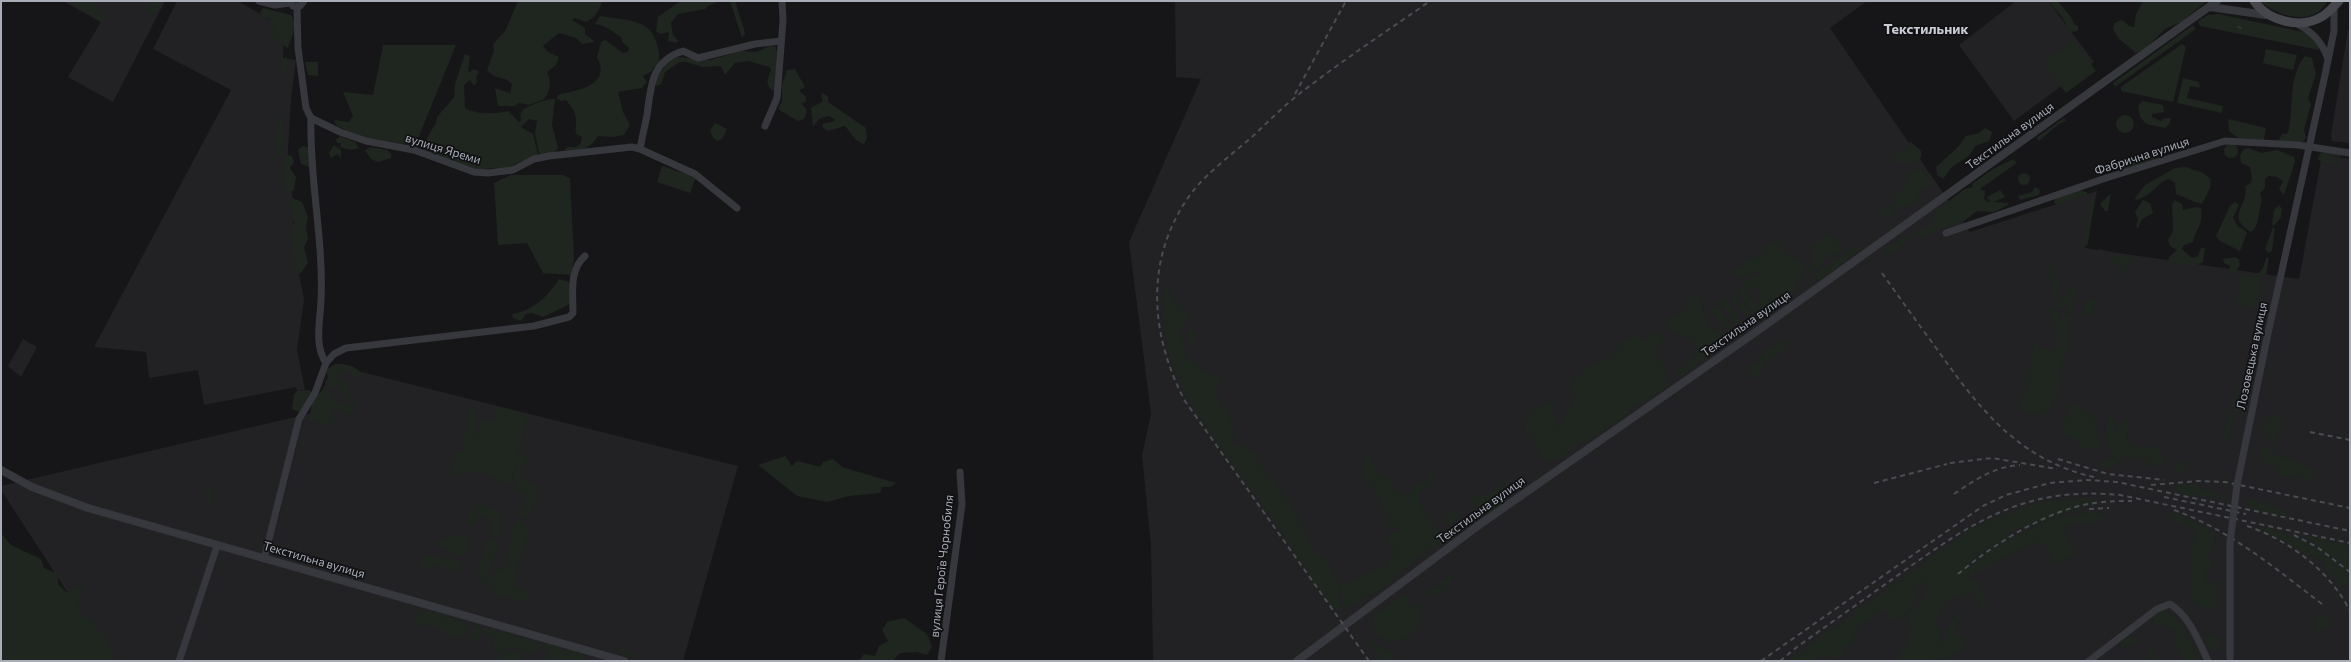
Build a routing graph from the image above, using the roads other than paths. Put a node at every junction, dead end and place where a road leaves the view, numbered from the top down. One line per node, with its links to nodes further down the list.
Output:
1 (259, 1): 6 (street)
2 (304, 1): 9 (street)
3 (782, 1): 12 (street)
4 (2217, 1): 8 (street, Текстильна вулиця)
5 (2254, 1): 10 (main road)
6 (290, 2): 9 (street)
7 (2336, 2): 11 (main road); 13 (street, Лозовецька вулиця)
8 (2210, 6): 10 (street); 31 (street, Текстильна вулиця)
9 (298, 7): 14 (street)
10 (2266, 15): 11 (main road)
11 (2296, 23): 13 (street)
12 (782, 41): 15 (street); 17 (street)
13 (2328, 59): 16 (street, Лозовецька вулиця)
14 (312, 118): 17 (street, вулиця Яреми); 22 (street)
15 (765, 126)
16 (2310, 147): 18 (street, Фабрична вулиця); 20 (street, Фабрична вулиця); 27 (street, Лозовецька вулиця, bridge)
17 (640, 148): 19 (street, вулиця Яреми)
18 (2350, 152)
19 (737, 208)
20 (1946, 233)
21 (584, 256): 22 (street)
22 (326, 363): 26 (street)
23 (1, 470): 25 (street, Текстильна вулиця)
24 (960, 472): 30 (street, вулиця Героїв Чорнобиля)
25 (217, 546): 26 (street, Текстильна вулиця); 28 (street)
26 (264, 559): 29 (street, Текстильна вулиця)
27 (2230, 660)
28 (179, 661)
29 (624, 661)
30 (941, 661)
31 (1297, 661)
32 (2089, 661): 33 (street)
33 (2208, 661)

